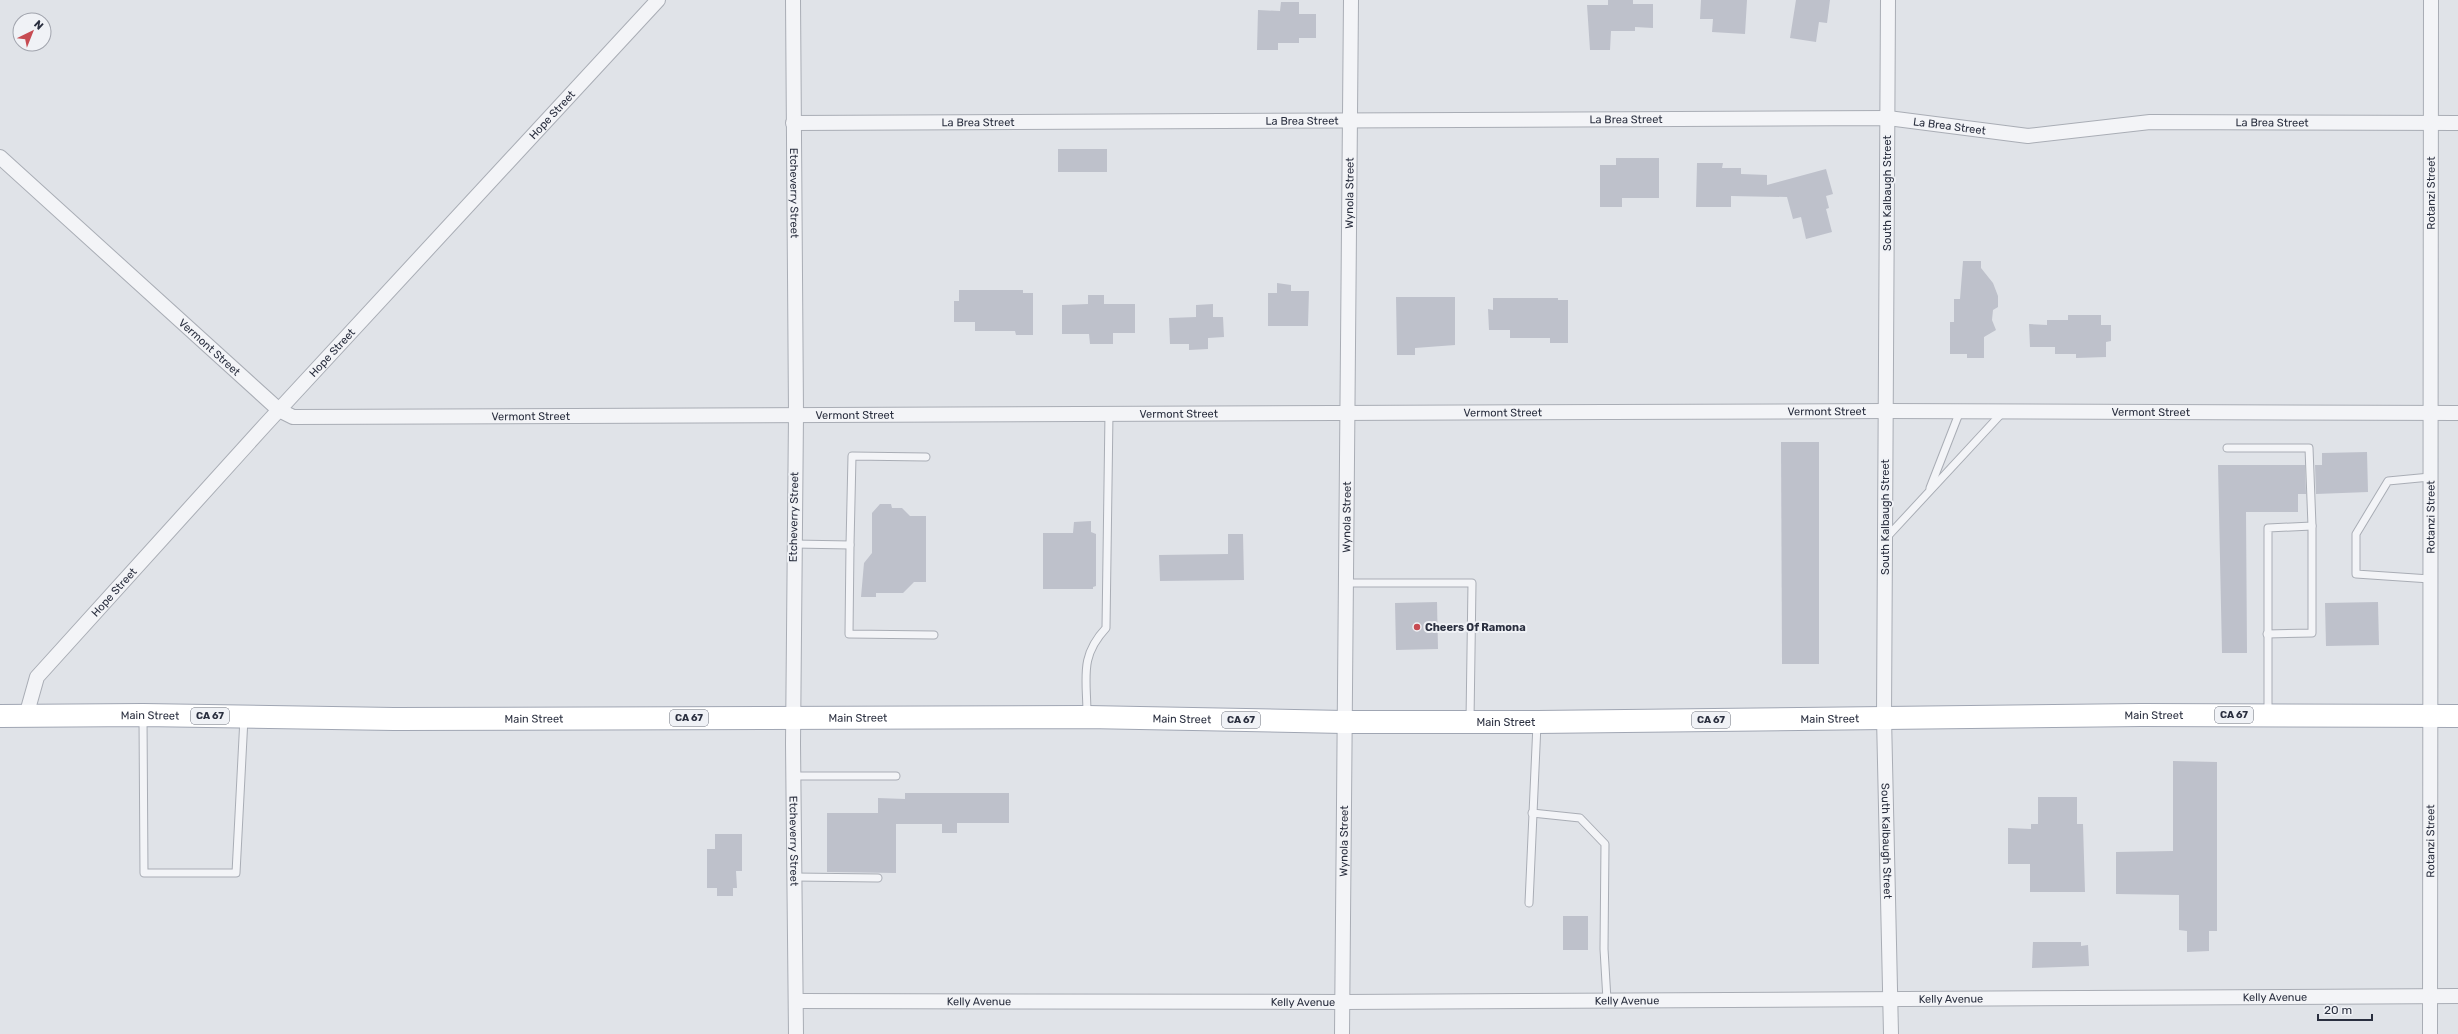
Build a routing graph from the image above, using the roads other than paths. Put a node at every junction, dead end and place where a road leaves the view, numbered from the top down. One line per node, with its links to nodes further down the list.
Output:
1 (793, 0): 8 (street, Etcheverry Street)
2 (1351, 0): 7 (street, Wynola Street)
3 (1888, 0): 6 (street, South Kalbaugh Street)
4 (2431, 0): 9 (street, Rotanzi Street)
5 (655, 1): 12 (street, Hope Street)
6 (1888, 118): 7 (street, La Brea Street); 9 (street, La Brea Street); 13 (street, South Kalbaugh Street)
7 (1350, 120): 8 (street, La Brea Street); 17 (street, Wynola Street)
8 (793, 123): 20 (street, Etcheverry Street)
9 (2432, 123): 10 (street, La Brea Street); 18 (street, Rotanzi Street)
10 (2458, 123)
11 (0, 157): 12 (street, Vermont Street)
12 (279, 410): 20 (street, Vermont Street); 37 (street, Hope Street)
13 (1886, 411): 14 (street, Vermont Street); 17 (street, Vermont Street); 26 (street, South Kalbaugh Street)
14 (1960, 411): 15 (street, Vermont Street); 24 (lane)
15 (2003, 411): 18 (street, Vermont Street); 24 (lane)
16 (1109, 413): 17 (street, Vermont Street); 20 (street, Vermont Street); 40 (lane)
17 (1348, 413): 30 (street, Wynola Street)
18 (2430, 413): 19 (street, Vermont Street); 23 (street, Rotanzi Street)
19 (2458, 413)
20 (796, 414): 27 (street, Etcheverry Street)
21 (2227, 448): 25 (lane)
22 (926, 457): 28 (lane)
23 (2430, 477): 29 (street, Rotanzi Street); 29 (lane)
24 (1928, 492): 26 (lane)
25 (2312, 526): 31 (lane); 31 (lane)
26 (1885, 538): 41 (street, South Kalbaugh Street)
27 (794, 544): 28 (lane); 42 (street, Etcheverry Street)
28 (850, 546): 32 (lane)
29 (2430, 579): 35 (street, Rotanzi Street)
30 (1346, 582): 43 (street, Wynola Street); 44 (lane)
31 (2267, 634): 33 (lane)
32 (934, 635)
33 (2268, 714): 35 (main road, Main Street / CA 67); 41 (main road, Main Street / CA 67)
34 (143, 715): 37 (main road, Main Street / CA 67); 39 (main road, Main Street / CA 67); 39 (lane)
35 (2430, 715): 38 (main road, Main Street / CA 67); 52 (street, Rotanzi Street)
36 (0, 716): 37 (main road, CA 67)
37 (26, 716)
38 (2458, 716)
39 (244, 717): 42 (main road, Main Street / CA 67)
40 (1087, 717): 42 (main road, Main Street / CA 67); 43 (main road, Main Street / CA 67)
41 (1884, 717): 45 (main road, Main Street / CA 67); 54 (street, South Kalbaugh Street)
42 (793, 719): 46 (street, Etcheverry Street)
43 (1344, 722): 44 (main road, Main Street / CA 67); 57 (street, Wynola Street)
44 (1470, 722): 45 (main road, Main Street / CA 67)
45 (1537, 722): 48 (lane)
46 (793, 776): 47 (lane); 49 (street, Etcheverry Street)
47 (896, 776)
48 (1532, 813): 51 (lane); 55 (lane)
49 (795, 877): 50 (lane); 56 (street, Etcheverry Street)
50 (878, 878)
51 (1529, 904)
52 (2430, 995): 53 (street, Kelly Avenue); 54 (street, Kelly Avenue); 61 (street, Rotanzi Street)
53 (2458, 996)
54 (1890, 997): 55 (street, Kelly Avenue); 60 (street, South Kalbaugh Street)
55 (1607, 1000): 57 (street, Kelly Avenue)
56 (797, 1001): 57 (street, Kelly Avenue); 58 (street, Etcheverry Street)
57 (1343, 1002): 59 (street, Wynola Street)
58 (796, 1034)
59 (1342, 1034)
60 (1891, 1034)
61 (2430, 1034)

